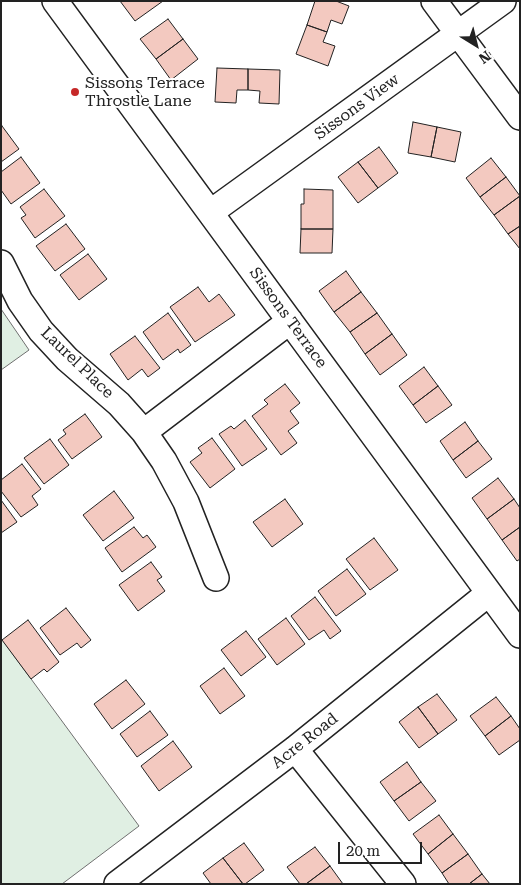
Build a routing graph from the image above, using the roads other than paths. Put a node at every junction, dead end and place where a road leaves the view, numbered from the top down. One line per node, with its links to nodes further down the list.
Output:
1 (55, 1): 6 (street, Sissons Terrace)
2 (434, 1): 4 (street)
3 (503, 1): 4 (street, Sissons View)
4 (459, 34): 5 (street); 6 (street, Sissons View)
5 (520, 117)
6 (211, 212): 8 (street, Sissons Terrace)
7 (1, 263): 9 (street, Laurel Place)
8 (290, 321): 9 (street); 11 (street, Sissons Terrace)
9 (144, 432): 10 (street, Laurel Place)
10 (216, 578)
11 (489, 593): 12 (street, Sissons Terrace); 13 (street, Acre Road)
12 (520, 635)
13 (295, 749): 14 (street, Acre Road); 15 (street)
14 (117, 884)
15 (403, 884)

